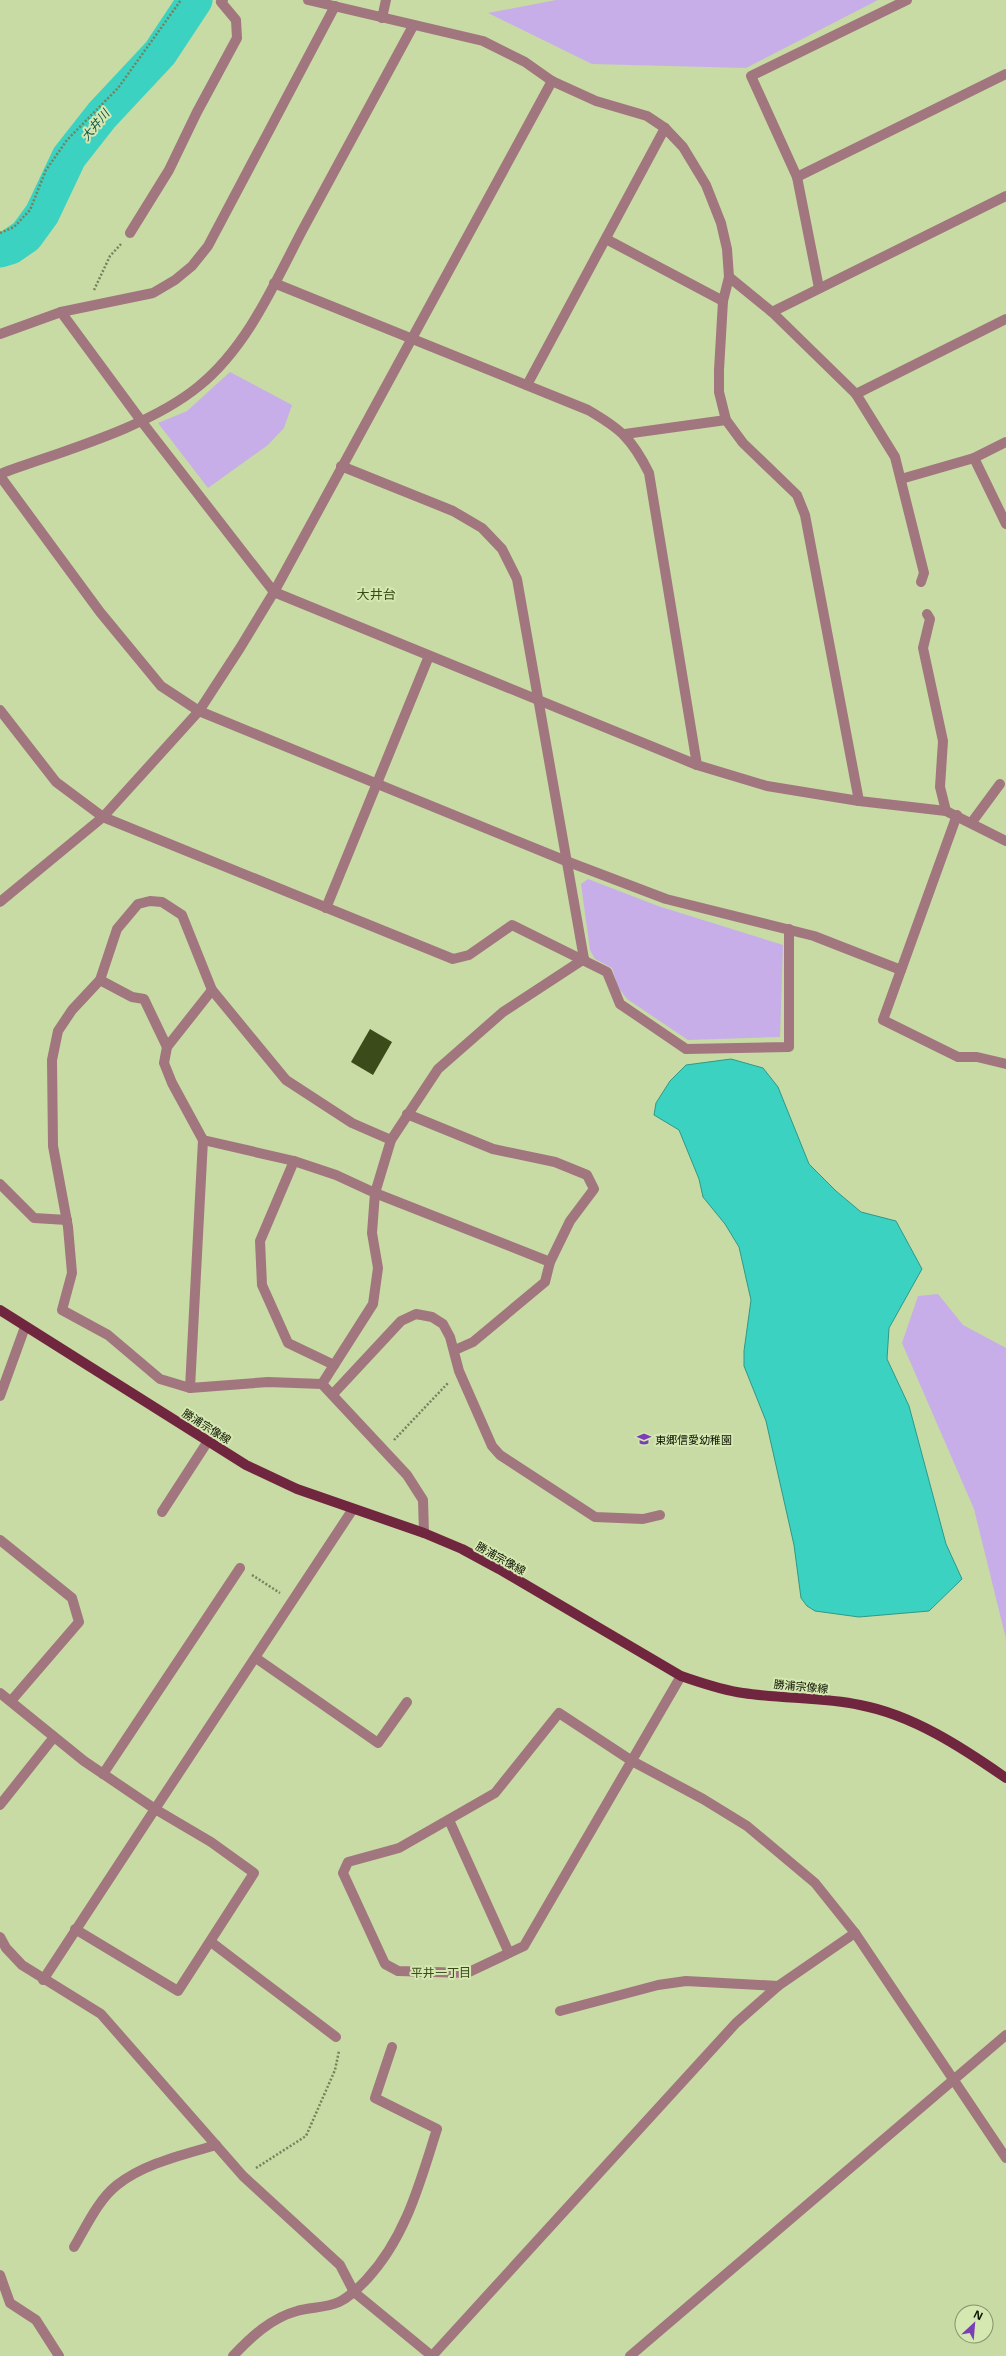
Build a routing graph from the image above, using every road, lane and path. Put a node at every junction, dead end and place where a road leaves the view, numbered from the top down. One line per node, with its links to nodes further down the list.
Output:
1 (181, 0): 14 (path)
2 (223, 0): 15 (street)
3 (308, 0): 6 (street)
4 (386, 0): 7 (street)
5 (907, 0): 12 (street)
6 (336, 6): 7 (street); 21 (street)
7 (382, 18): 8 (street)
8 (413, 26): 10 (street); 18 (street)
9 (1006, 74): 12 (street)
10 (552, 81): 11 (street); 26 (street)
11 (665, 128): 16 (street); 17 (street)
12 (797, 177): 19 (street)
13 (1006, 196): 19 (street)
14 (0, 233)
15 (130, 233): 21 (path)
16 (606, 239): 20 (street); 27 (street)
17 (729, 277): 20 (street); 23 (street)
18 (274, 282): 26 (street); 30 (street)
19 (820, 288): 23 (street)
20 (723, 301): 29 (street)
21 (93, 305): 22 (street)
22 (61, 312): 25 (street); 30 (street)
23 (772, 312): 28 (street)
24 (1006, 319): 28 (street)
25 (0, 334)
26 (410, 338): 27 (street); 34 (street)
27 (527, 385): 31 (street)
28 (856, 394): 36 (street)
29 (726, 420): 31 (street); 48 (street)
30 (142, 422): 35 (street); 39 (street)
31 (625, 434): 45 (street)
32 (1006, 442): 33 (street)
33 (974, 458): 36 (street); 37 (street)
34 (342, 466): 39 (street); 42 (street)
35 (0, 475): 44 (street)
36 (901, 479): 38 (street)
37 (1006, 524)
38 (921, 582)
39 (274, 592): 41 (street); 44 (street)
40 (927, 614): 49 (street)
41 (429, 656): 42 (street); 46 (street)
42 (539, 702): 45 (street); 54 (street)
43 (0, 710): 51 (street)
44 (199, 711): 46 (street); 51 (street)
45 (697, 765): 48 (street)
46 (376, 783): 54 (street); 56 (street)
47 (1000, 784): 52 (street)
48 (859, 801): 49 (street)
49 (946, 811): 50 (street)
50 (957, 815): 52 (street); 59 (street)
51 (103, 817): 55 (street); 56 (street)
52 (972, 822): 53 (street)
53 (1006, 841)
54 (566, 860): 57 (street); 58 (street)
55 (0, 902)
56 (326, 908): 58 (street)
57 (789, 929): 58 (street); 59 (street)
58 (584, 959): 64 (street)
59 (901, 970): 63 (street)
60 (100, 980): 61 (street); 62 (street); 70 (street)
61 (212, 990): 62 (street); 66 (street)
62 (167, 1047): 65 (street)
63 (1006, 1064)
64 (407, 1114): 66 (street); 71 (street)
65 (203, 1140): 67 (street); 78 (street)
66 (391, 1140): 69 (street)
67 (294, 1161): 69 (street); 75 (street)
68 (0, 1184): 70 (street)
69 (375, 1193): 71 (street); 75 (street)
70 (67, 1220): 78 (street)
71 (550, 1262): 74 (street)
72 (0, 1310): 73 (main road, 勝浦宗像線)
73 (25, 1328): 80 (street); 81 (main road, 勝浦宗像線)
74 (455, 1350): 76 (street); 79 (street)
75 (334, 1365): 77 (street)
76 (459, 1371): 82 (path); 85 (street)
77 (322, 1384): 78 (street); 79 (street)
78 (190, 1388)
79 (333, 1394): 82 (street)
80 (0, 1396)
81 (208, 1441): 83 (main road, 勝浦宗像線); 84 (street)
82 (385, 1450): 86 (street)
83 (353, 1509): 86 (main road, 勝浦宗像線); 89 (street)
84 (162, 1512)
85 (660, 1515)
86 (424, 1533): 91 (main road, 勝浦宗像線)
87 (0, 1540): 93 (street)
88 (240, 1568): 89 (path); 97 (street)
89 (292, 1600): 90 (street)
90 (256, 1658): 94 (street); 100 (street)
91 (681, 1676): 96 (street); 98 (main road, 勝浦宗像線)
92 (0, 1693): 93 (street)
93 (11, 1701): 95 (street)
94 (407, 1702)
95 (54, 1737): 97 (street); 99 (street)
96 (632, 1761): 101 (street); 103 (street); 106 (street)
97 (103, 1774): 100 (street)
98 (1006, 1778)
99 (0, 1806)
100 (155, 1809): 102 (street); 105 (street)
101 (449, 1820): 106 (street); 106 (street)
102 (75, 1929): 105 (street); 107 (street)
103 (855, 1934): 108 (street); 113 (street)
104 (0, 1937): 107 (street)
105 (211, 1942): 111 (street)
106 (508, 1953)
107 (43, 1980): 114 (street)
108 (778, 1986): 109 (street); 122 (street)
109 (560, 2011)
110 (1006, 2035): 113 (street)
111 (336, 2037): 116 (path)
112 (392, 2047): 119 (street)
113 (954, 2080): 115 (street); 123 (street)
114 (216, 2145): 116 (street); 117 (street)
115 (1006, 2158)
116 (243, 2176): 119 (street)
117 (74, 2247)
118 (0, 2275): 120 (street)
119 (354, 2292): 121 (street); 122 (street)
120 (59, 2356)
121 (233, 2356)
122 (432, 2356)
123 (630, 2356)

